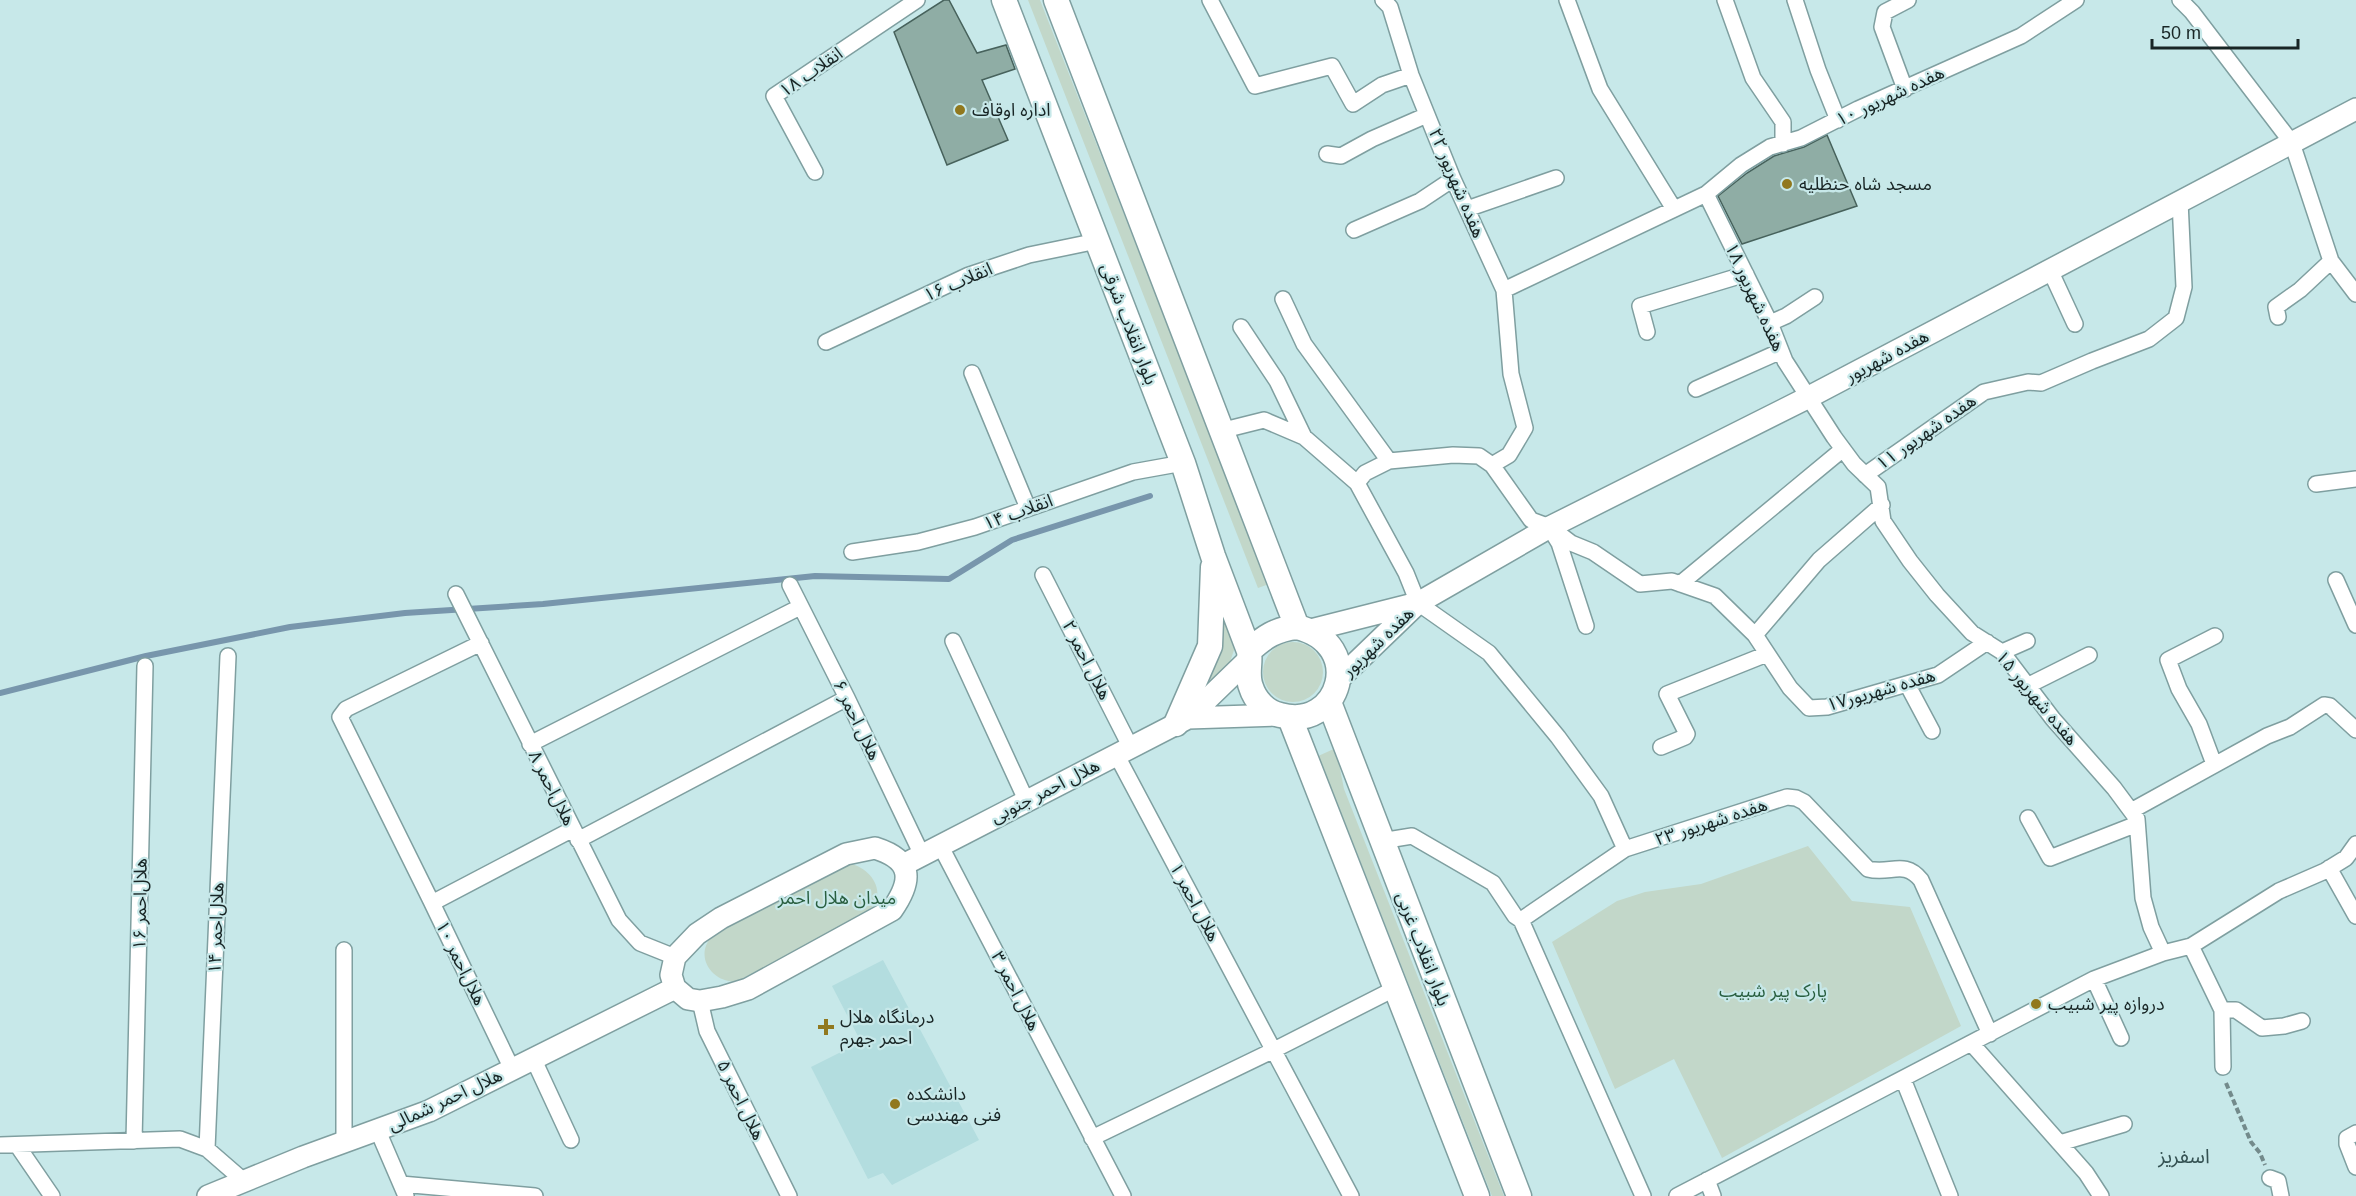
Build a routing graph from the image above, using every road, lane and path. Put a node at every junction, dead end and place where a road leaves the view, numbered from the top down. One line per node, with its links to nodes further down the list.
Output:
1 (917, 0): 20 (street, انقلاب ۱۸)
2 (1004, 0): 28 (main road, بلوار انقلاب شرقی)
3 (1056, 0): 46 (main road)
4 (1210, 0): 12 (street)
5 (1567, 0): 26 (street)
6 (1725, 0): 18 (street)
7 (1795, 0): 16 (street)
8 (1908, 0): 13 (street)
9 (2076, 0): 13 (street, هفده شهریور ۱۰)
10 (2180, 0): 17 (street)
11 (1387, 3): 12 (street, هفده شهریور ۲۲)
12 (1411, 75): 15 (street, هفده شهریور ۲۲)
13 (1905, 89): 16 (street, هفده شهریور ۱۰)
14 (2356, 109): 17 (main road, هفده شهریور)
15 (1427, 115): 19 (street); 22 (street, هفده شهریور ۲۲)
16 (1838, 120): 18 (street, هفده شهریور ۱۰)
17 (2292, 143): 24 (main road, هفده شهریور); 29 (street)
18 (1783, 144): 23 (street, هفده شهریور ۱۰)
19 (1327, 154)
20 (815, 172)
21 (1556, 177): 25 (street)
22 (1454, 179): 25 (street, هفده شهریور ۲۲); 27 (street)
23 (1706, 194): 26 (street); 31 (street, هفده شهریور ۱۸)
24 (2180, 201): 30 (main road, هفده شهریور); 52 (street, هفده شهریور ۱۱)
25 (1467, 208): 32 (street, هفده شهریور ۲۲)
26 (1674, 209): 32 (street)
27 (1354, 230)
28 (1097, 241): 41 (street, انقلاب ۱۶); 50 (main road, بلوار انقلاب شرقی)
29 (2331, 261): 33 (street); 36 (street)
30 (2050, 270): 38 (street); 45 (main road, هفده شهریور)
31 (1746, 274): 37 (street, هفده شهریور ۱۸); 40 (street)
32 (1504, 290): 51 (street, هفده شهریور ۲۲)
33 (2356, 294)
34 (1815, 297): 37 (street)
35 (1283, 299): 49 (street)
36 (2278, 317)
37 (1770, 323): 42 (street, هفده شهریور ۱۸)
38 (2075, 324)
39 (1241, 327): 47 (street)
40 (1647, 332)
41 (826, 342)
42 (1781, 351): 44 (street); 45 (street, هفده شهریور ۱۸)
43 (972, 373): 57 (street)
44 (1696, 389)
45 (1809, 397): 48 (street, هفده شهریور ۱۵); 58 (main road, هفده شهریور)
46 (1220, 431): 47 (street); 70 (main road)
47 (1304, 437): 54 (street)
48 (1843, 449): 52 (street, هفده شهریور ۱۵); 63 (street)
49 (1389, 461): 51 (street); 54 (street)
50 (1183, 463): 57 (street, انقلاب ۱۴); 60 (main road, بلوار انقلاب شرقی)
51 (1492, 465): 58 (street)
52 (1865, 475): 56 (street, هفده شهریور ۱۵)
53 (2356, 480): 55 (street)
54 (1357, 483): 66 (street)
55 (2316, 484)
56 (1882, 505): 71 (street); 75 (street, هفده شهریور ۱۵)
57 (1028, 508): 59 (street, انقلاب ۱۴)
58 (1550, 527): 63 (street, هفده شهریور۱۷); 66 (main road, هفده شهریور); 69 (street)
59 (852, 552)
60 (1213, 556): 79 (main road, بلوار انقلاب شرقی); 88 (main road)
61 (1043, 575): 93 (street, هلال احمر ۲)
62 (2336, 580): 68 (street)
63 (1680, 584): 71 (street, هفده شهریور۱۷)
64 (790, 585): 67 (street, هلال احمر ۶)
65 (456, 594): 76 (street, هلال‌احمر ۸)
66 (1419, 603): 70 (main road, هفده شهریور); 85 (main road, هفده شهریور); 101 (street)
67 (800, 607): 86 (street, هلال احمر ۶); 91 (street)
68 (2356, 625)
69 (1586, 626)
70 (1304, 629): 79 (main road); 85 (main road)
71 (1755, 635): 78 (street, هفده شهریور۱۷)
72 (2215, 636): 94 (street)
73 (953, 641): 95 (street)
74 (2027, 641): 77 (street)
75 (1987, 642): 77 (street, هفده شهریور ۱۵); 83 (street, هفده شهریور۱۷)
76 (481, 644): 91 (street, هلال‌احمر ۸); 104 (street)
77 (2001, 652): 84 (street, هفده شهریور ۱۵)
78 (1767, 654): 83 (street, هفده شهریور۱۷); 92 (street)
79 (1249, 655): 87 (main road); 88 (main road, هلال احمر جنوبی)
80 (2089, 655): 84 (street)
81 (228, 656): 135 (street, هلال‌احمر ۱۴)
82 (145, 666): 130 (street, هلال‌احمر ۱۶)
83 (1907, 684): 90 (street)
84 (2027, 686): 97 (street, هفده شهریور ۱۵)
85 (1333, 691): 87 (main road); 99 (main road, بلوار انقلاب غربی)
86 (847, 698): 98 (street, هلال‌احمر ۱۰); 102 (street, هلال احمر ۶)
87 (1283, 716): 88 (main road, هلال احمر جنوبی); 113 (main road)
88 (1182, 721): 93 (main road, هلال احمر جنوبی)
89 (2356, 730): 94 (street)
90 (1932, 731)
91 (530, 744): 98 (street, هلال‌احمر ۸)
92 (1661, 747)
93 (1123, 750): 95 (main road, هلال احمر جنوبی); 120 (street, هلال احمر ۱)
94 (2214, 764): 97 (street)
95 (1026, 800): 102 (main road, هلال احمر جنوبی)
96 (2028, 818): 97 (street)
97 (2134, 818): 109 (street)
98 (576, 835): 104 (street, هلال‌احمر ۱۰); 110 (street, هلال‌احمر ۸)
99 (1381, 841): 106 (street); 148 (main road, بلوار انقلاب غربی)
100 (2356, 844): 103 (street)
101 (1625, 849): 106 (street); 117 (street, هفده شهریور ۲۳)
102 (922, 855): 110 (main road); 114 (main road); 128 (street, هلال احمر ۳)
103 (2329, 868): 105 (street); 107 (street)
104 (432, 903): 123 (street, هلال‌احمر ۱۰)
105 (2356, 916)
106 (1521, 920): 149 (street)
107 (2186, 948): 109 (street); 115 (street)
108 (344, 950): 131 (street)
109 (2163, 953): 111 (street)
110 (675, 957): 112 (main road)
111 (2094, 979): 117 (street); 118 (street)
112 (675, 988): 114 (main road); 121 (main road, هلال احمر شمالی)
113 (1396, 988): 120 (street); 147 (main road)
114 (700, 1001): 144 (street, هلال احمر ۵)
115 (2222, 1010): 116 (street); 122 (street)
116 (2302, 1021)
117 (1990, 1034): 119 (street)
118 (2121, 1038)
119 (1972, 1044): 124 (street); 132 (street)
120 (1274, 1050): 128 (street); 146 (street, هلال احمر ۱)
121 (533, 1058): 123 (main road, هلال احمر شمالی); 129 (street)
122 (2223, 1067): 137 (path)
123 (512, 1069): 126 (main road, هلال احمر شمالی)
124 (1903, 1079): 138 (street); 152 (street)
125 (2124, 1124): 132 (street)
126 (378, 1131): 131 (main road, هلال احمر شمالی); 140 (street)
127 (2356, 1133): 136 (street)
128 (1092, 1138): 145 (street, هلال احمر ۳)
129 (571, 1140)
130 (134, 1141): 134 (street); 135 (street)
131 (344, 1142): 139 (main road, هلال احمر شمالی)
132 (2060, 1143): 153 (street)
133 (0, 1145): 134 (street)
134 (17, 1145): 142 (street)
135 (207, 1149): 139 (street)
136 (2356, 1167)
137 (2270, 1178): 154 (street)
138 (1707, 1180): 150 (street); 151 (street)
139 (245, 1182): 141 (main road, هلال احمر شمالی)
140 (404, 1190): 143 (street)
141 (217, 1194)
142 (52, 1196)
143 (535, 1196)
144 (789, 1196)
145 (1124, 1196)
146 (1351, 1196)
147 (1478, 1196)
148 (1519, 1196)
149 (1643, 1196)
150 (1677, 1196)
151 (1713, 1196)
152 (1950, 1196)
153 (2101, 1196)
154 (2282, 1196)

